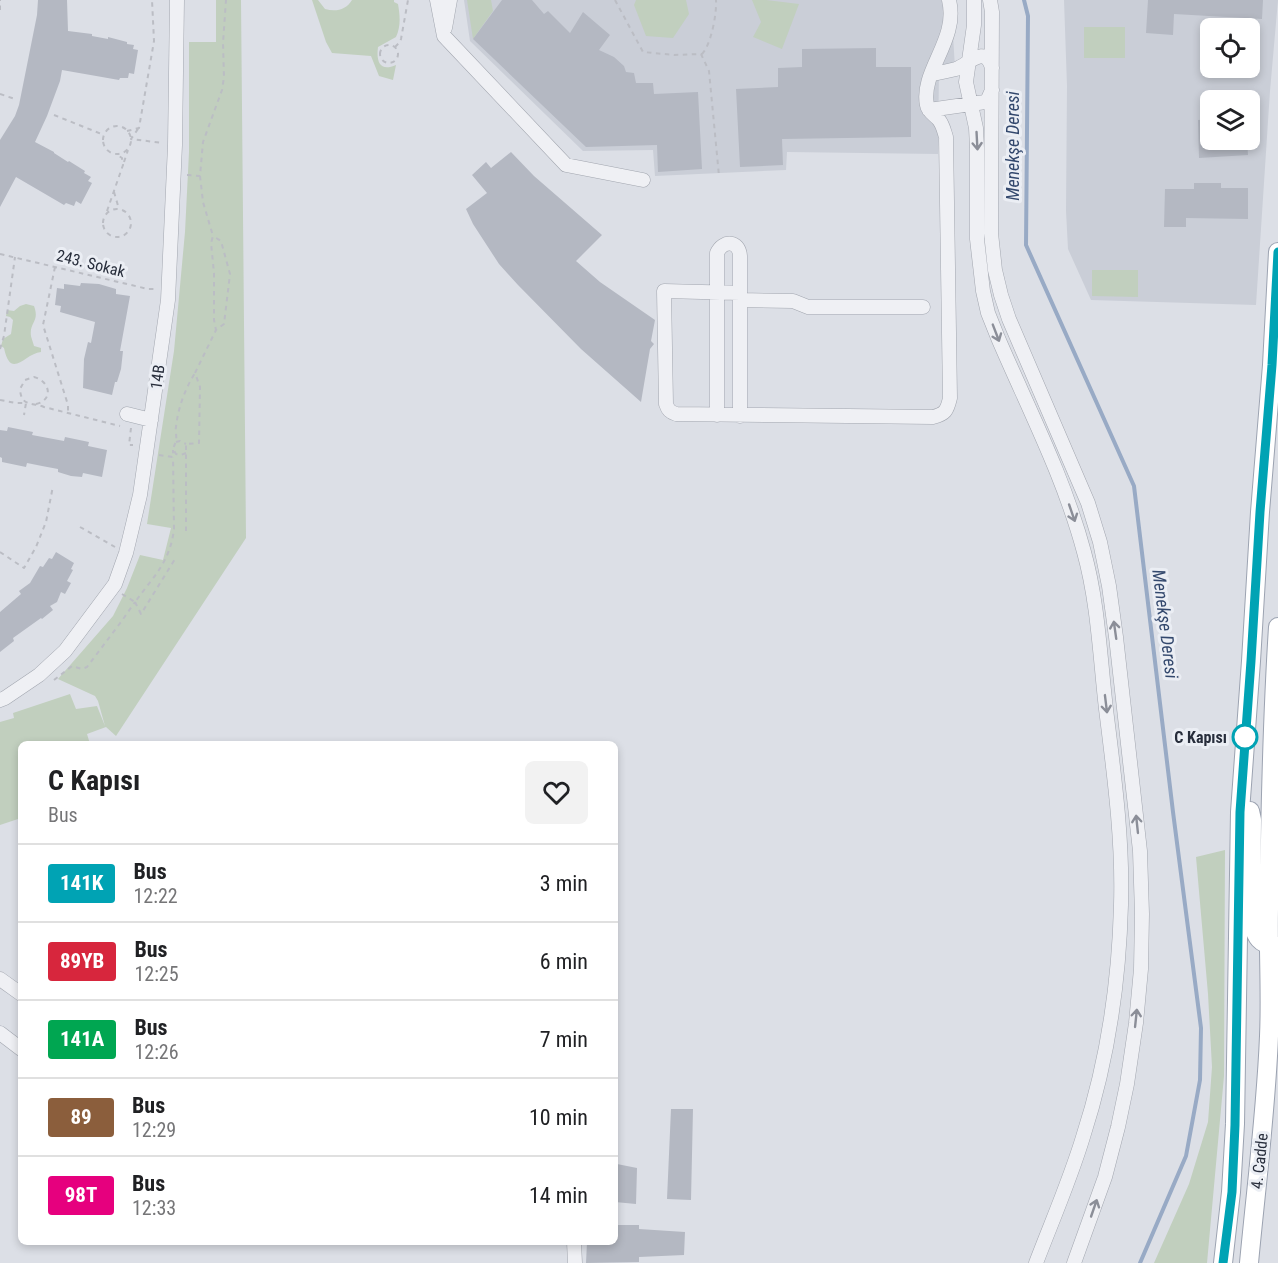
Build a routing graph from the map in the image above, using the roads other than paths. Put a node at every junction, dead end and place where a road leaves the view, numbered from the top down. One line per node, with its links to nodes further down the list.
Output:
1 (177, 0): 22 (street, 14B)
2 (437, 0): 7 (street)
3 (450, 0): 7 (street)
4 (949, 0): 10 (street)
5 (974, 0): 8 (street)
6 (990, 0): 9 (street)
7 (444, 36): 14 (street)
8 (969, 61): 9 (street); 10 (street); 12 (street)
9 (992, 68): 11 (street)
10 (932, 74): 13 (street)
11 (992, 90): 12 (street); 39 (street, one-way to 11)
12 (971, 103): 13 (street); 38 (street, one-way to 38)
13 (929, 110): 20 (street)
14 (643, 180)
15 (1278, 252): 25 (main road, 4. Cadde)
16 (717, 292): 17 (street); 17 (street); 19 (street); 19 (street)
17 (740, 296): 18 (street); 20 (street)
18 (923, 307)
19 (717, 415): 20 (street)
20 (740, 416)
21 (124, 420): 22 (street)
22 (151, 420): 24 (street, 14B)
23 (1278, 627): 26 (main road, 4. Cadde)
24 (0, 700)
25 (1242, 783): 28 (main road); 29 (main road, 4. Cadde)
26 (1271, 794): 27 (main road); 28 (main road, 4. Cadde)
27 (1278, 831)
28 (1271, 939): 29 (main road); 35 (main road, 4. Cadde)
29 (1238, 976): 40 (main road, 4. Cadde)
30 (0, 979): 31 (street)
31 (18, 992)
32 (0, 1033): 34 (street)
33 (1278, 1046): 35 (main road)
34 (18, 1047)
35 (1263, 1119): 41 (main road, 4. Cadde)
36 (574, 1245): 37 (street)
37 (575, 1263)
38 (1036, 1263)
39 (1074, 1263)
40 (1223, 1263)
41 (1249, 1263)

